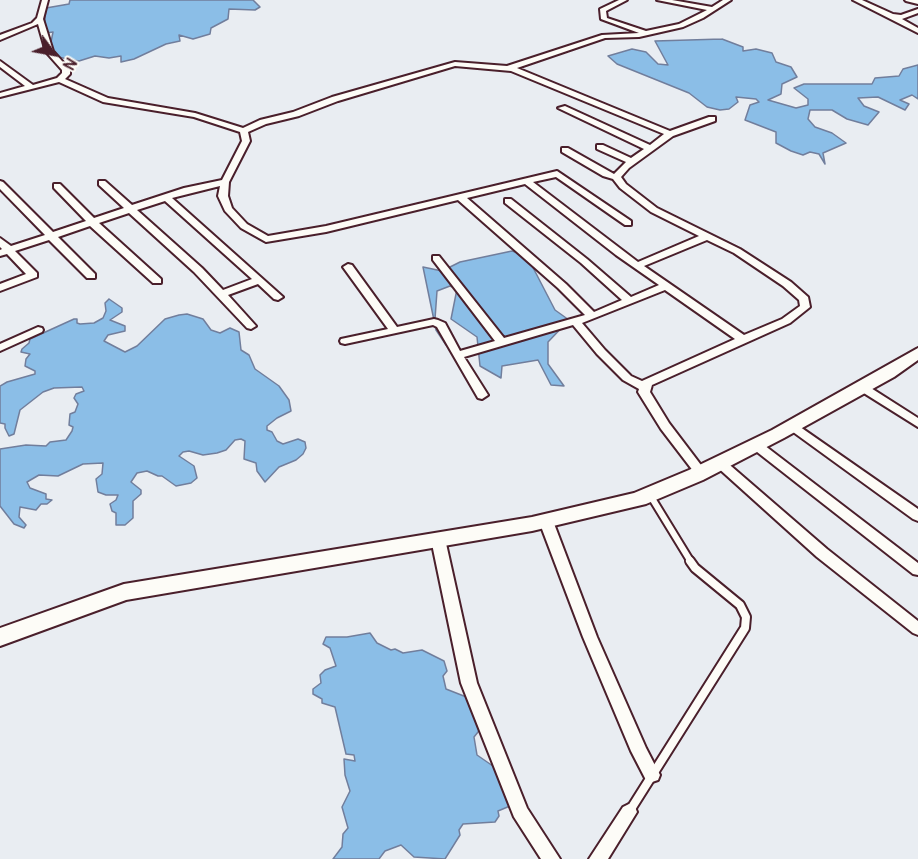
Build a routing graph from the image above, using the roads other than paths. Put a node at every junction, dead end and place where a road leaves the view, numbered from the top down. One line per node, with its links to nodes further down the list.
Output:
1 (45, 0): 11 (street)
2 (624, 0): 13 (street)
3 (660, 0): 8 (street)
4 (728, 0): 8 (street)
5 (856, 0): 10 (street)
6 (908, 0): 7 (street)
7 (918, 2)
8 (713, 9): 13 (street)
9 (918, 12): 10 (street)
10 (892, 16): 12 (street)
11 (40, 19): 14 (street); 17 (street)
12 (918, 31)
13 (647, 33): 16 (street)
14 (0, 38)
15 (0, 63): 18 (street)
16 (511, 69): 22 (street); 23 (street)
17 (60, 80): 18 (street); 22 (street)
18 (31, 87): 19 (street)
19 (2, 93)
20 (562, 108): 25 (street)
21 (712, 119): 23 (street)
22 (244, 131): 31 (street)
23 (670, 134): 25 (street)
24 (600, 147): 27 (street)
25 (650, 148): 28 (street)
26 (565, 150): 27 (street)
27 (607, 162): 28 (street); 29 (street)
28 (632, 162): 29 (street)
29 (616, 177): 42 (street)
30 (526, 181): 36 (street); 40 (street); 46 (street)
31 (225, 182): 35 (street); 36 (street)
32 (102, 183): 38 (street)
33 (0, 184): 41 (street)
34 (57, 186): 39 (street)
35 (166, 197): 38 (street); 49 (street)
36 (460, 197): 56 (street)
37 (508, 201): 55 (street)
38 (129, 210): 39 (street); 53 (street)
39 (92, 222): 41 (street); 50 (street)
40 (628, 223)
41 (50, 236): 44 (street); 48 (street)
42 (707, 236): 46 (street); 61 (street)
43 (0, 240): 44 (street)
44 (4, 251): 52 (street)
45 (436, 258): 63 (street)
46 (638, 265): 51 (street)
47 (348, 267): 60 (street)
48 (91, 276)
49 (260, 280): 53 (street); 54 (street)
50 (157, 281)
51 (666, 286): 55 (street); 61 (street)
52 (0, 288)
53 (221, 294): 58 (street)
54 (278, 297)
55 (629, 301): 56 (street)
56 (592, 316): 57 (street)
57 (575, 321): 63 (street); 68 (street)
58 (251, 326)
59 (38, 330): 64 (street)
60 (394, 330): 62 (street); 66 (street)
61 (743, 339): 68 (street)
62 (345, 341)
63 (502, 342): 66 (street)
64 (0, 348)
65 (918, 353): 67 (street)
66 (457, 355): 69 (street)
67 (863, 387): 70 (street); 71 (street)
68 (646, 388): 74 (street)
69 (482, 395)
70 (918, 423)
71 (793, 426): 72 (street); 76 (street)
72 (756, 445): 73 (street); 79 (street)
73 (720, 464): 74 (street); 80 (street)
74 (701, 473): 75 (street)
75 (650, 495): 77 (street); 82 (lane)
76 (918, 516)
77 (546, 521): 78 (street); 82 (street)
78 (438, 539): 81 (street); 84 (street)
79 (918, 570)
80 (918, 629)
81 (0, 637)
82 (652, 775): 83 (lane)
83 (629, 812): 85 (street)
84 (551, 859)
85 (598, 859)

